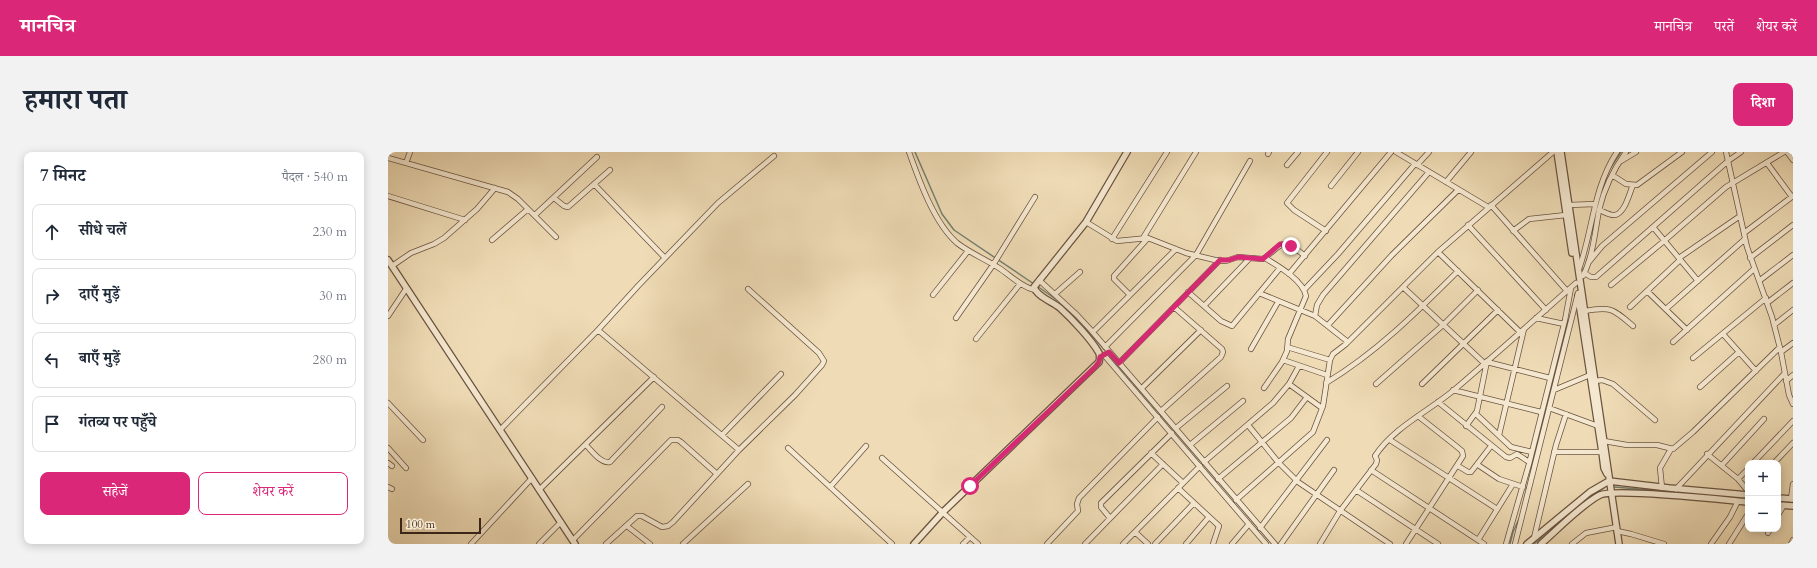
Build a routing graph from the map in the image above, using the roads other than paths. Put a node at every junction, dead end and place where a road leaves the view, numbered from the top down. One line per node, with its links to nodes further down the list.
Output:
1 (410, 152): 31 (street)
2 (909, 152): 72 (street)
3 (1127, 152): 58 (street)
4 (1167, 152): 67 (street)
5 (1196, 152): 66 (street)
6 (1298, 152): 33 (street)
7 (1327, 152): 63 (street)
8 (1358, 152): 42 (street)
9 (1391, 152): 63 (street)
10 (1396, 152): 34 (street)
11 (1429, 152): 34 (street)
12 (1471, 152): 38 (street)
13 (1553, 152): 50 (street)
14 (1557, 152): 54 (street)
15 (1561, 152): 51 (street)
16 (1617, 152): 49 (street)
17 (1626, 152): 30 (street)
18 (1636, 152): 30 (street)
19 (1682, 152): 41 (street)
20 (1712, 152): 85 (street)
21 (1726, 152): 29 (street)
22 (1741, 152): 29 (street)
23 (1785, 152): 27 (street); 32 (street)
24 (774, 156): 77 (street)
25 (598, 157): 48 (street)
26 (388, 158): 31 (street)
27 (1793, 160)
28 (1250, 161): 75 (street)
29 (1728, 161): 40 (street); 61 (street)
30 (1619, 162): 37 (street)
31 (406, 163): 43 (street)
32 (1767, 163): 40 (street); 47 (street)
33 (1287, 165)
34 (1416, 165): 36 (street); 105 (street)
35 (610, 170): 39 (street)
36 (1429, 172): 38 (street); 127 (street)
37 (1612, 175): 41 (street); 53 (street)
38 (1446, 182): 44 (street)
39 (594, 184): 48 (street); 77 (street)
40 (1732, 184): 56 (street); 70 (street)
41 (1633, 185): 53 (street)
42 (1331, 186)
43 (495, 188): 52 (street); 57 (street)
44 (1458, 190): 50 (street); 132 (street)
45 (388, 196): 57 (street)
46 (1035, 197): 84 (street)
47 (1792, 197): 64 (street)
48 (554, 198): 55 (street)
49 (1595, 204): 51 (street); 91 (street)
50 (1489, 206): 59 (street); 62 (street)
51 (1569, 206): 91 (street)
52 (528, 209): 55 (street); 69 (street)
53 (1599, 210): 85 (street)
54 (1566, 215): 62 (street); 96 (street)
55 (534, 216): 65 (street)
56 (1740, 216): 64 (street); 81 (street)
57 (465, 220): 86 (street)
58 (1086, 222): 67 (street); 99 (street)
59 (1468, 225): 73 (street); 122 (street)
60 (1793, 225): 80 (street)
61 (1653, 228): 70 (street); 92 (street)
62 (1513, 231): 104 (street)
63 (1326, 232): 76 (street)
64 (1744, 233): 68 (street)
65 (556, 237)
66 (1145, 238): 67 (street); 71 (street); 113 (street)
67 (1112, 239)
68 (1745, 239): 80 (street); 94 (street)
69 (492, 240)
70 (1664, 241): 81 (street); 100 (street)
71 (1176, 249): 75 (street); 113 (street)
72 (968, 251): 84 (street); 112 (street)
73 (1438, 252): 90 (street); 101 (street)
74 (1793, 254): 95 (street)
75 (1196, 255): 83 (street); 146 (street)
76 (1305, 256): 79 (street); 93 (street)
77 (665, 258): 135 (street)
78 (1249, 258): 79 (street); 83 (street); 117 (street)
79 (1265, 258): 87 (street)
80 (1750, 258): 88 (street)
81 (1679, 259): 94 (street); 107 (street)
82 (388, 260): 86 (street)
83 (1220, 260): 108 (street)
84 (994, 263): 98 (street); 128 (street)
85 (1588, 263): 92 (street)
86 (392, 266): 102 (street)
87 (1280, 268): 93 (street); 109 (street)
88 (1754, 269): 95 (street); 138 (street)
89 (1080, 272): 111 (street)
90 (1458, 272): 106 (street); 118 (street)
91 (1578, 272): 96 (street)
92 (1584, 273): 96 (street)
93 (1289, 274): 105 (street)
94 (1698, 281): 120 (street)
95 (1759, 281): 114 (street)
96 (1578, 283): 104 (street); 110 (street); 125 (street)
97 (1793, 283): 114 (street)
98 (1020, 284): 99 (street); 141 (street)
99 (1036, 285): 111 (street); 151 (street)
100 (1611, 285)
101 (1403, 287): 118 (street); 142 (street)
102 (406, 289): 126 (street); 202 (street)
103 (748, 289): 219 (street)
104 (1569, 289): 122 (street); 130 (street)
105 (1304, 290): 124 (street)
106 (1478, 290): 121 (street); 133 (street)
107 (1647, 291): 119 (street); 120 (street)
108 (1188, 292): 116 (street); 117 (street)
109 (1259, 293): 115 (street); 117 (street)
110 (1578, 293): 163 (street); 178 (street)
111 (1055, 294): 139 (street)
112 (933, 295)
113 (1130, 295): 139 (street)
114 (1766, 300): 131 (street); 140 (street)
115 (1278, 302): 124 (street); 148 (street)
116 (1174, 306): 136 (street); 156 (street)
117 (1204, 306)
118 (1423, 306): 133 (street); 170 (street)
119 (1630, 307)
120 (1666, 309): 138 (street)
121 (1498, 310): 137 (street); 145 (street)
122 (1546, 310): 129 (street)
123 (1793, 310): 131 (street)
124 (1300, 311): 127 (street); 147 (street)
125 (1585, 311): 134 (street); 167 (street)
126 (388, 316)
127 (1315, 316): 132 (street)
128 (956, 318)
129 (1536, 318): 130 (street); 137 (street)
130 (1564, 324): 166 (street)
131 (1774, 325): 149 (street)
132 (1328, 326): 142 (street)
133 (1444, 326): 145 (street); 171 (street)
134 (1633, 326)
135 (598, 330): 165 (street); 202 (street)
136 (1201, 330): 175 (street); 189 (street)
137 (1522, 330): 155 (street); 158 (street)
138 (1687, 330): 143 (street)
139 (1093, 332): 146 (street)
140 (1723, 334): 150 (street); 152 (street)
141 (976, 339)
142 (1348, 342): 154 (street)
143 (1674, 342)
144 (1793, 343): 149 (street)
145 (1463, 344): 155 (street); 172 (street)
146 (1105, 347): 151 (street)
147 (1287, 347): 153 (street); 154 (street)
148 (1251, 349)
149 (1780, 350): 159 (street); 160 (street)
150 (1739, 352): 159 (street); 174 (street)
151 (1105, 354): 156 (street); 194 (street); 274 (street)
152 (1693, 358)
153 (1283, 360): 157 (street); 176 (street)
154 (1330, 360): 162 (street)
155 (1486, 362): 158 (street); 177 (street); 180 (street)
156 (1119, 363): 175 (street)
157 (1299, 366): 162 (street); 169 (street)
158 (1515, 369): 166 (street); 184 (street)
159 (1756, 370): 218 (street)
160 (1785, 373): 168 (street); 224 (street)
161 (781, 374): 204 (street)
162 (1327, 375): 170 (street)
163 (1590, 376): 178 (street); 200 (street)
164 (1793, 376): 168 (street)
165 (654, 377): 204 (street); 212 (street)
166 (1550, 378): 190 (street)
167 (1595, 381): 195 (street); 209 (street)
168 (1786, 381): 185 (street)
169 (1289, 384): 179 (street); 198 (street)
170 (1326, 384): 187 (street)
171 (1376, 384)
172 (1422, 384)
173 (1227, 386): 201 (street)
174 (1700, 387)
175 (1142, 388): 189 (street)
176 (1264, 388)
177 (1453, 390): 180 (street); 182 (street)
178 (1554, 390): 188 (street)
179 (1307, 397): 187 (street); 210 (street)
180 (1480, 397): 184 (street); 191 (street)
181 (1244, 400): 213 (street)
182 (1438, 402): 193 (street); 199 (street)
183 (388, 403): 206 (street)
184 (1506, 403): 190 (street); 205 (street)
185 (1793, 404)
186 (662, 407): 212 (street)
187 (1322, 408): 229 (street)
188 (1549, 408): 192 (street); 317 (street)
189 (1161, 411): 201 (street)
190 (1542, 412): 220 (street)
191 (1476, 414): 199 (street); 205 (street)
192 (1566, 414): 200 (street); 221 (street)
193 (1418, 416): 208 (street); 235 (street)
194 (1158, 417): 203 (street); 300 (street)
195 (1654, 420)
196 (1764, 420): 233 (street)
197 (1793, 421): 226 (street)
198 (1248, 425): 210 (street); 228 (street)
199 (1466, 426): 215 (street)
200 (1598, 426): 222 (street)
201 (1176, 428): 213 (street)
202 (500, 430): 242 (street)
203 (1172, 433): 223 (street); 234 (street)
204 (722, 435): 219 (street)
205 (1499, 435): 220 (street)
206 (423, 440)
207 (1327, 440): 246 (street)
208 (1390, 440): 238 (street); 243 (street)
209 (1604, 441): 218 (street); 241 (street)
210 (1262, 443): 229 (street); 244 (street)
211 (1793, 444): 227 (street)
212 (586, 445): 258 (street)
213 (1190, 445): 228 (street)
214 (866, 446): 252 (street)
215 (1491, 446): 230 (street); 232 (street)
216 (388, 448): 236 (street)
217 (788, 448): 252 (street)
218 (1671, 449): 256 (street)
219 (739, 450): 240 (street)
220 (1532, 452): 230 (street)
221 (1554, 452): 222 (street); 286 (street)
222 (1602, 452): 241 (street)
223 (1151, 453): 231 (street); 276 (street)
224 (1708, 454): 233 (street); 257 (street)
225 (882, 458): 274 (street)
226 (1756, 460)
227 (1777, 460)
228 (1204, 462): 244 (street)
229 (1278, 462): 246 (street); 265 (street)
230 (1529, 462): 253 (street)
231 (1162, 464): 248 (street); 276 (street)
232 (1478, 465): 235 (street); 250 (street)
233 (1722, 465): 245 (street)
234 (1200, 466): 248 (street); 279 (street)
235 (1458, 466): 243 (street)
236 (406, 468)
237 (1334, 470): 262 (street)
238 (1371, 470): 259 (street); 271 (street)
239 (1745, 472): 245 (street)
240 (717, 474): 280 (street); 289 (street)
241 (1608, 474): 247 (street)
242 (532, 478): 258 (street); 292 (street)
243 (1449, 478): 271 (street); 272 (street)
244 (1218, 479): 265 (street)
245 (1738, 479): 254 (street)
246 (1296, 480): 262 (street); 281 (street)
247 (1609, 481): 256 (street); 260 (street); 286 (street)
248 (1183, 483): 255 (street)
249 (748, 484): 295 (street)
250 (1513, 484): 253 (street); 272 (street)
251 (1793, 484): 264 (street)
252 (830, 487): 296 (street)
253 (1523, 487): 316 (street)
254 (1745, 487)
255 (1178, 488): 268 (street); 284 (street)
256 (1662, 488): 257 (street)
257 (1676, 489): 261 (street)
258 (540, 490): 278 (street)
259 (1356, 490): 273 (street); 283 (street)
260 (1610, 492): 266 (street); 282 (street); 319 (street)
261 (1745, 495)
262 (1317, 496): 273 (street); 310 (street)
263 (1781, 498): 264 (street)
264 (1792, 499)
265 (1236, 500): 281 (street)
266 (1738, 501): 267 (street); 322 (street)
267 (1745, 502)
268 (1194, 503): 275 (street); 304 (street)
269 (1781, 505): 270 (street)
270 (1793, 506)
271 (1430, 509): 283 (street); 287 (street)
272 (1497, 509): 287 (street)
273 (1340, 511): 311 (street); 312 (street)
274 (943, 512): 285 (street); 297 (street)
275 (1210, 516): 305 (street); 306 (street)
276 (1110, 518): 301 (street)
277 (1745, 519): 323 (street)
278 (561, 522): 289 (street); 293 (street)
279 (1249, 524): 307 (street); 308 (street)
280 (627, 526): 290 (street); 294 (street)
281 (1260, 528): 309 (street)
282 (1617, 529): 291 (street); 320 (street); 321 (street)
283 (1416, 530): 313 (street); 314 (street)
284 (1135, 532): 302 (street); 303 (street)
285 (970, 537): 298 (street); 299 (street)
286 (1534, 538): 318 (street)
287 (1478, 540): 315 (street)
288 (1793, 540): 324 (street)
289 (574, 542)
290 (647, 543)
291 (1574, 543)
292 (471, 544)
293 (540, 544)
294 (606, 544)
295 (683, 544)
296 (892, 544)
297 (914, 544)
298 (963, 544)
299 (978, 544)
300 (1047, 544)
301 (1085, 544)
302 (1124, 544)
303 (1148, 544)
304 (1155, 544)
305 (1186, 544)
306 (1213, 544)
307 (1232, 544)
308 (1266, 544)
309 (1275, 544)
310 (1281, 544)
311 (1320, 544)
312 (1390, 544)
313 (1406, 544)
314 (1438, 544)
315 (1484, 544)
316 (1506, 544)
317 (1515, 544)
318 (1527, 544)
319 (1541, 544)
320 (1619, 544)
321 (1664, 544)
322 (1711, 544)
323 (1729, 544)
324 (1791, 544)

